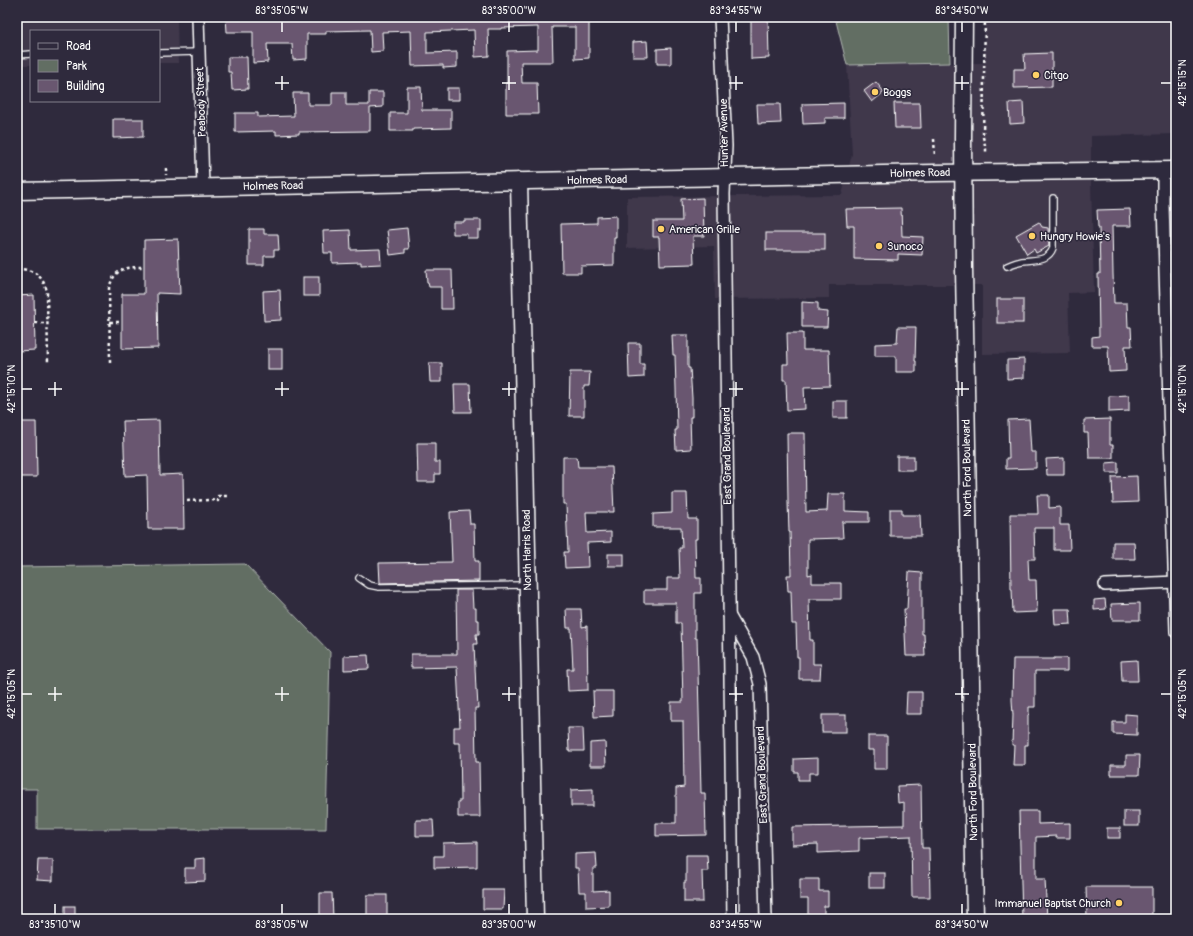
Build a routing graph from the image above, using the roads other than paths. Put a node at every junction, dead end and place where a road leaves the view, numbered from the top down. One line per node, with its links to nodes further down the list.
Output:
1 (198, 17): 4 (street, Peabody Street)
2 (720, 17): 10 (street, Hunter Avenue)
3 (964, 17): 9 (main road, North Ford Boulevard)
4 (199, 52): 5 (lane); 12 (street, Peabody Street)
5 (160, 53)
6 (30, 54): 7 (lane)
7 (17, 55)
8 (1170, 170): 9 (main road, Holmes Road); 17 (street)
9 (964, 173): 10 (main road, Holmes Road); 25 (main road, North Ford Boulevard)
10 (724, 178): 11 (main road, Holmes Road); 20 (street, East Grand Boulevard)
11 (519, 181): 12 (main road, Holmes Road); 18 (main road, North Harris Road)
12 (203, 188): 13 (main road, Holmes Road)
13 (17, 191)
14 (1053, 198): 15 (lane)
15 (1007, 266)
16 (359, 578): 18 (lane)
17 (1175, 582): 19 (street); 21 (street)
18 (528, 585): 22 (main road, North Harris Road)
19 (1105, 585)
20 (728, 615): 23 (street, East Grand Boulevard); 24 (street, East Grand Boulevard)
21 (1176, 632)
22 (535, 919)
23 (732, 919)
24 (766, 919)
25 (975, 919)

